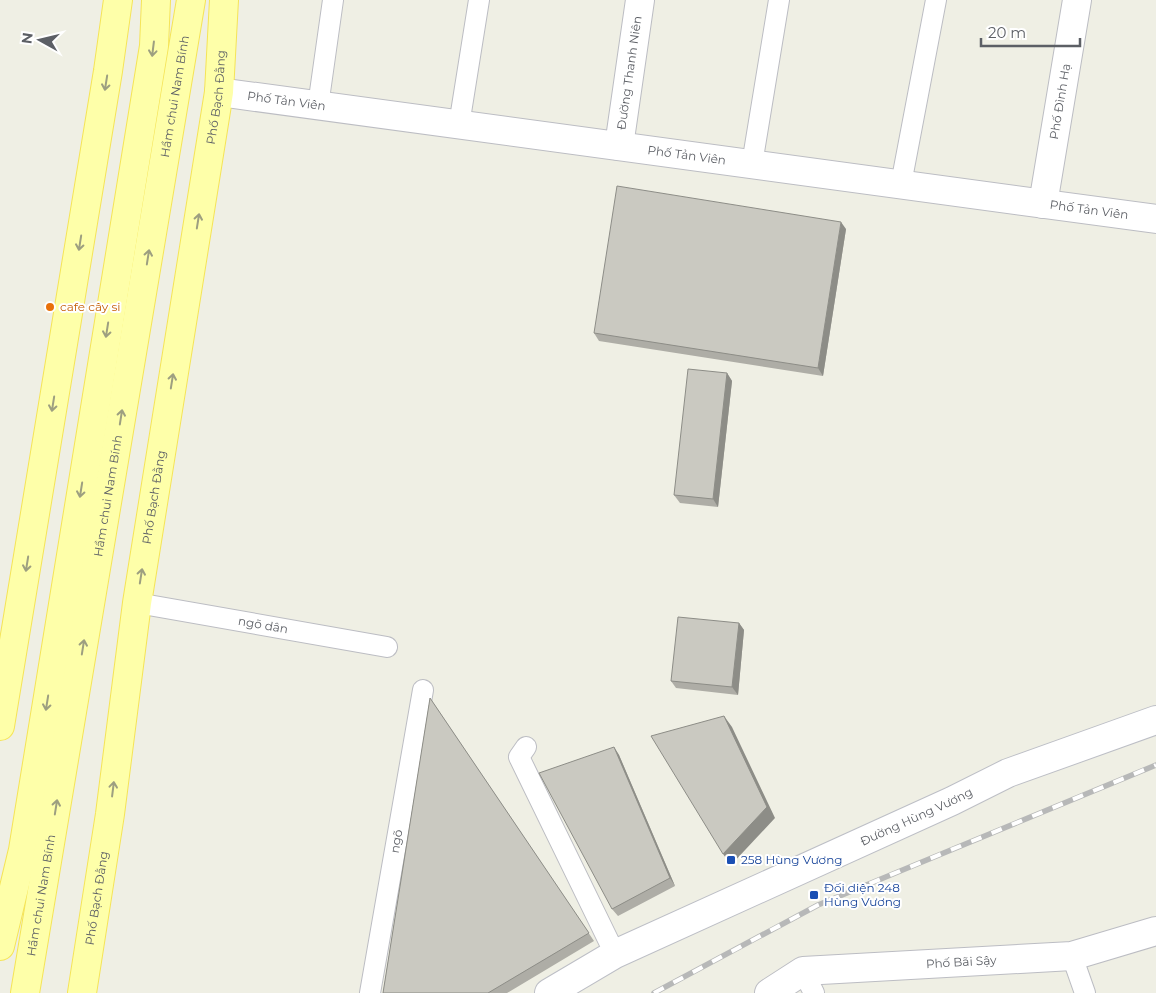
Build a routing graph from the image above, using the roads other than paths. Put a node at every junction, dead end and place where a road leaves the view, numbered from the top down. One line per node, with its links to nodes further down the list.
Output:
1 (118, 0): 23 (main road, one-way to 23)
2 (156, 0): 26 (main road, one-way to 26)
3 (191, 0): 30 (main road, Hầm chui Nam Bính, one-way to 3)
4 (224, 0): 11 (main road, Phố Bạch Đằng)
5 (334, 0): 12 (lane)
6 (478, 0): 13 (lane)
7 (640, 0): 14 (street, Đường Thanh Niên)
8 (779, 0): 15 (lane)
9 (936, 0): 16 (lane)
10 (1077, 0): 17 (street, Phố Đình Hạ)
11 (218, 92): 12 (street, Phố Tản Viên); 19 (main road, Phố Bạch Đằng, one-way to 11)
12 (318, 106): 13 (street, Phố Tản Viên)
13 (459, 125): 14 (street, Phố Tản Viên)
14 (619, 146): 15 (street, Phố Tản Viên)
15 (752, 164): 16 (street, Phố Tản Viên)
16 (902, 184): 17 (street, Phố Tản Viên)
17 (1043, 204): 18 (street, Phố Tản Viên)
18 (1156, 219)
19 (137, 603): 20 (lane, ngõ dân); 31 (main road, Phố Bạch Đằng, one-way to 19)
20 (387, 647)
21 (423, 690): 32 (lane, ngõ)
22 (1156, 720): 27 (street, Đường Hùng Vương)
23 (0, 726)
24 (526, 747): 27 (lane)
25 (1156, 931): 28 (street, Phố Bãi Sậy)
26 (0, 946)
27 (615, 954): 33 (street, Đường Hùng Vương)
28 (1072, 956): 29 (street, Phố Bãi Sậy); 35 (lane)
29 (808, 982): 34 (street, Phố Bãi Sậy)
30 (25, 993)
31 (82, 993)
32 (370, 993)
33 (549, 993)
34 (770, 993)
35 (1085, 993)

